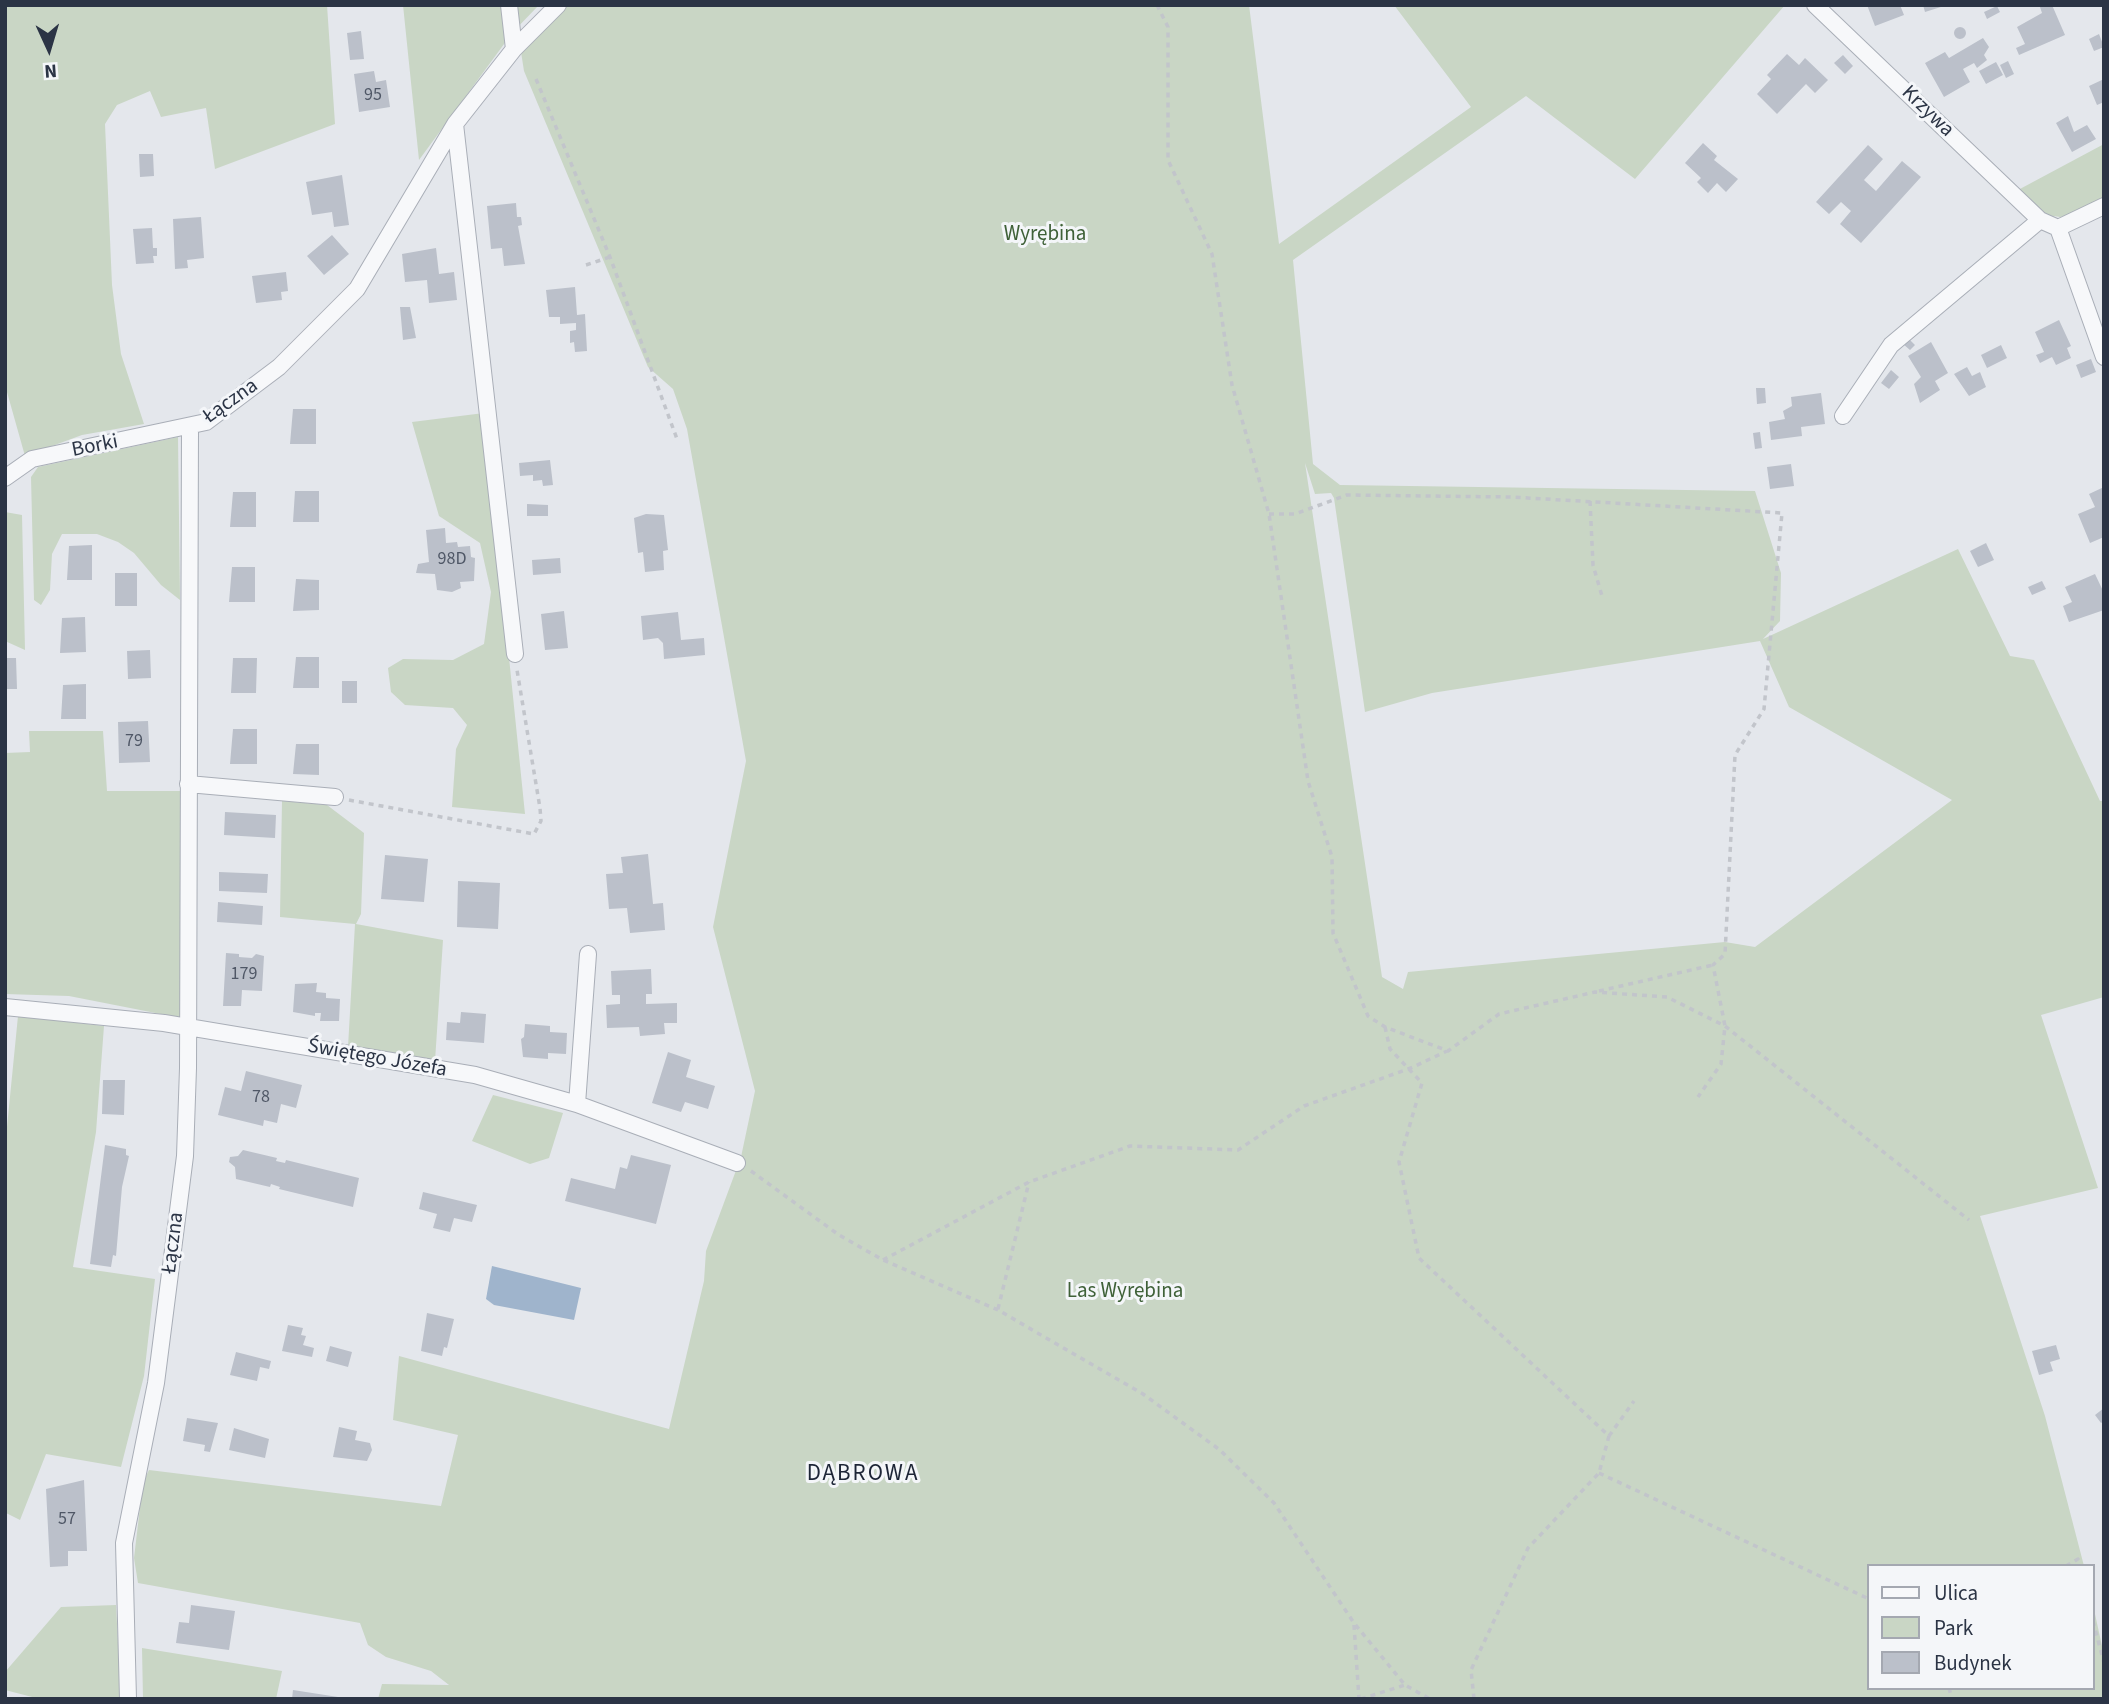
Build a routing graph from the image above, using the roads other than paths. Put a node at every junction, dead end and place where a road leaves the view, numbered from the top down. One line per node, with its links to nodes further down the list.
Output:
1 (509, 5): 4 (street)
2 (558, 5): 4 (street, Łączna)
3 (1815, 5): 7 (street, Krzywa)
4 (514, 48): 5 (street, Łączna)
5 (455, 124): 11 (street, Łączna); 13 (street)
6 (2104, 206): 8 (street)
7 (2040, 219): 8 (street, Krzywa); 10 (street)
8 (2058, 228): 9 (street)
9 (2104, 358)
10 (1843, 416)
11 (190, 428): 12 (street, Borki); 14 (street, Łączna)
12 (5, 478)
13 (515, 654)
14 (188, 784): 15 (street); 18 (street, Łączna)
15 (335, 797)
16 (587, 954): 19 (street)
17 (5, 1007): 18 (street, Świętego Józefa)
18 (187, 1027): 19 (street, Świętego Józefa); 21 (street, Łączna)
19 (577, 1104): 20 (street, Świętego Józefa)
20 (737, 1163)
21 (128, 1699)

